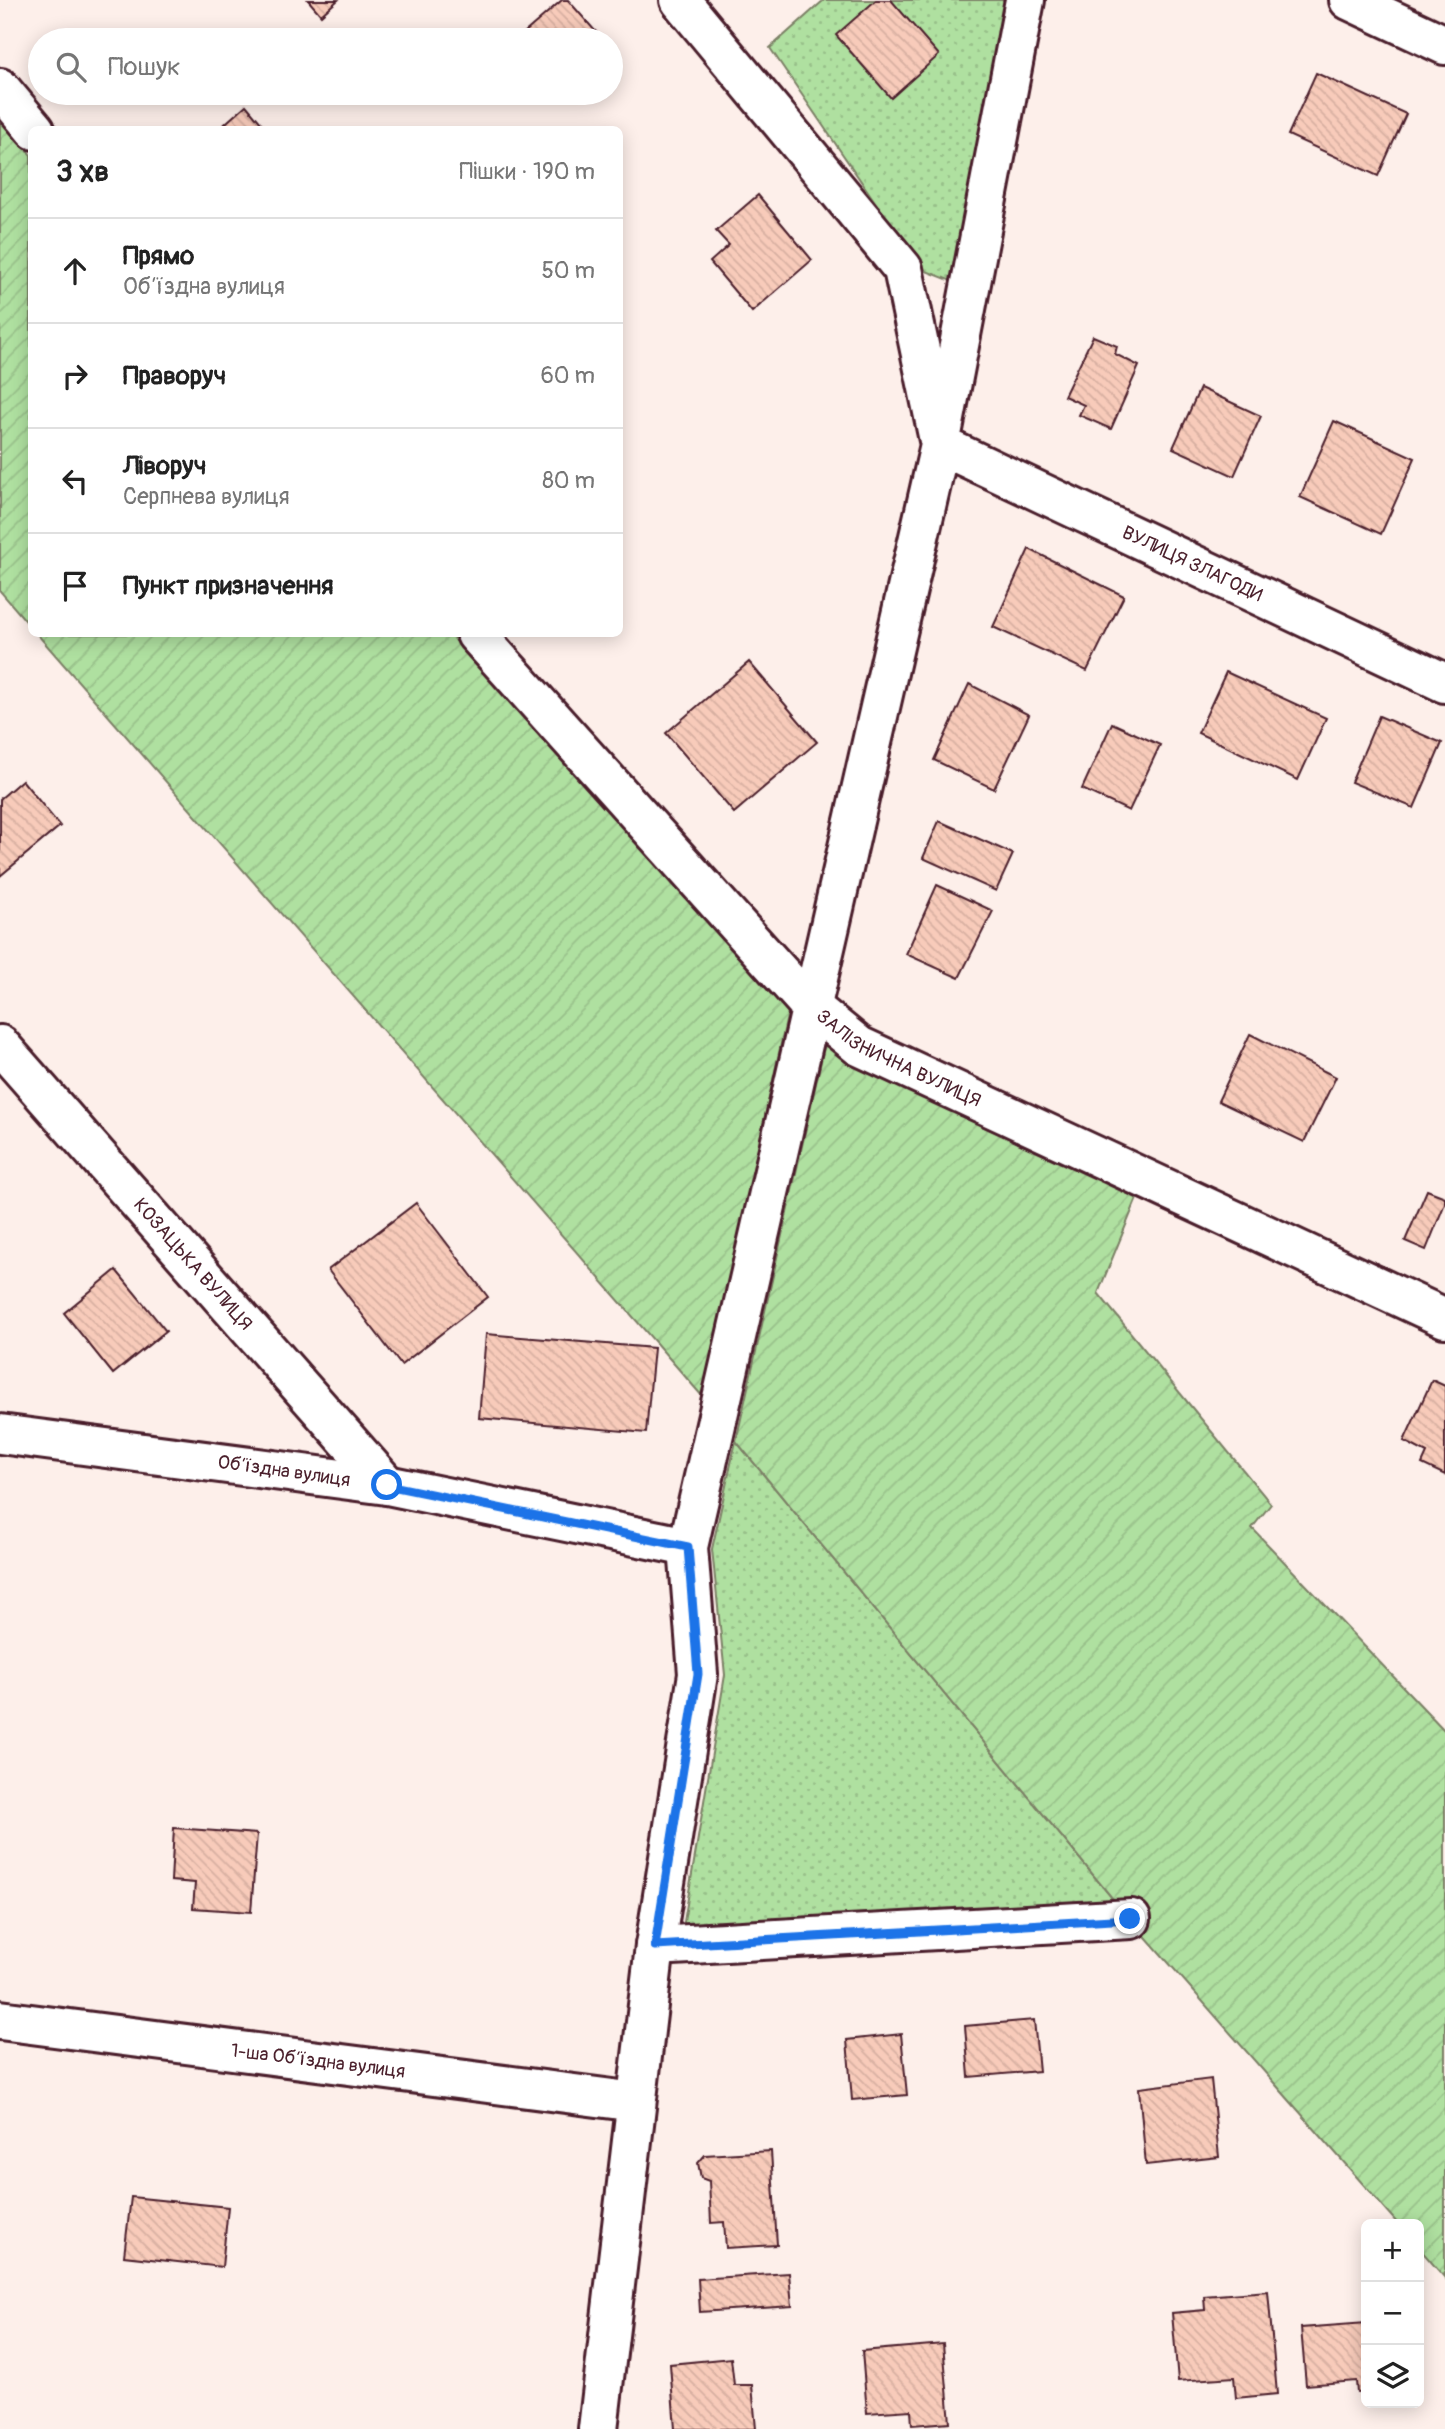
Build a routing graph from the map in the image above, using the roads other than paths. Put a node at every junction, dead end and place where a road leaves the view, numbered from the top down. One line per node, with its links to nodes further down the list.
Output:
1 (680, 0): 7 (street)
2 (1025, 0): 7 (street)
3 (1349, 0): 4 (street)
4 (1445, 45)
5 (0, 88): 6 (street)
6 (32, 126)
7 (940, 445): 9 (street, ВУЛИЦЯ ЗЛАГОДИ); 10 (street)
8 (479, 637): 10 (street, ЗАЛІЗНИЧНА ВУЛИЦЯ)
9 (1445, 683)
10 (810, 1006): 12 (street, ЗАЛІЗНИЧНА ВУЛИЦЯ); 15 (street)
11 (0, 1045): 14 (street, КОЗАЦЬКА ВУЛИЦЯ)
12 (1445, 1318)
13 (0, 1434): 14 (street, Обʼїздна вулиця)
14 (387, 1485): 15 (street, Обʼїздна вулиця)
15 (688, 1547): 17 (street)
16 (1130, 1919): 17 (street)
17 (655, 1946): 19 (street)
18 (0, 2020): 19 (street, 1-ша Обʼїздна вулиця)
19 (636, 2102): 20 (street)
20 (598, 2429)

